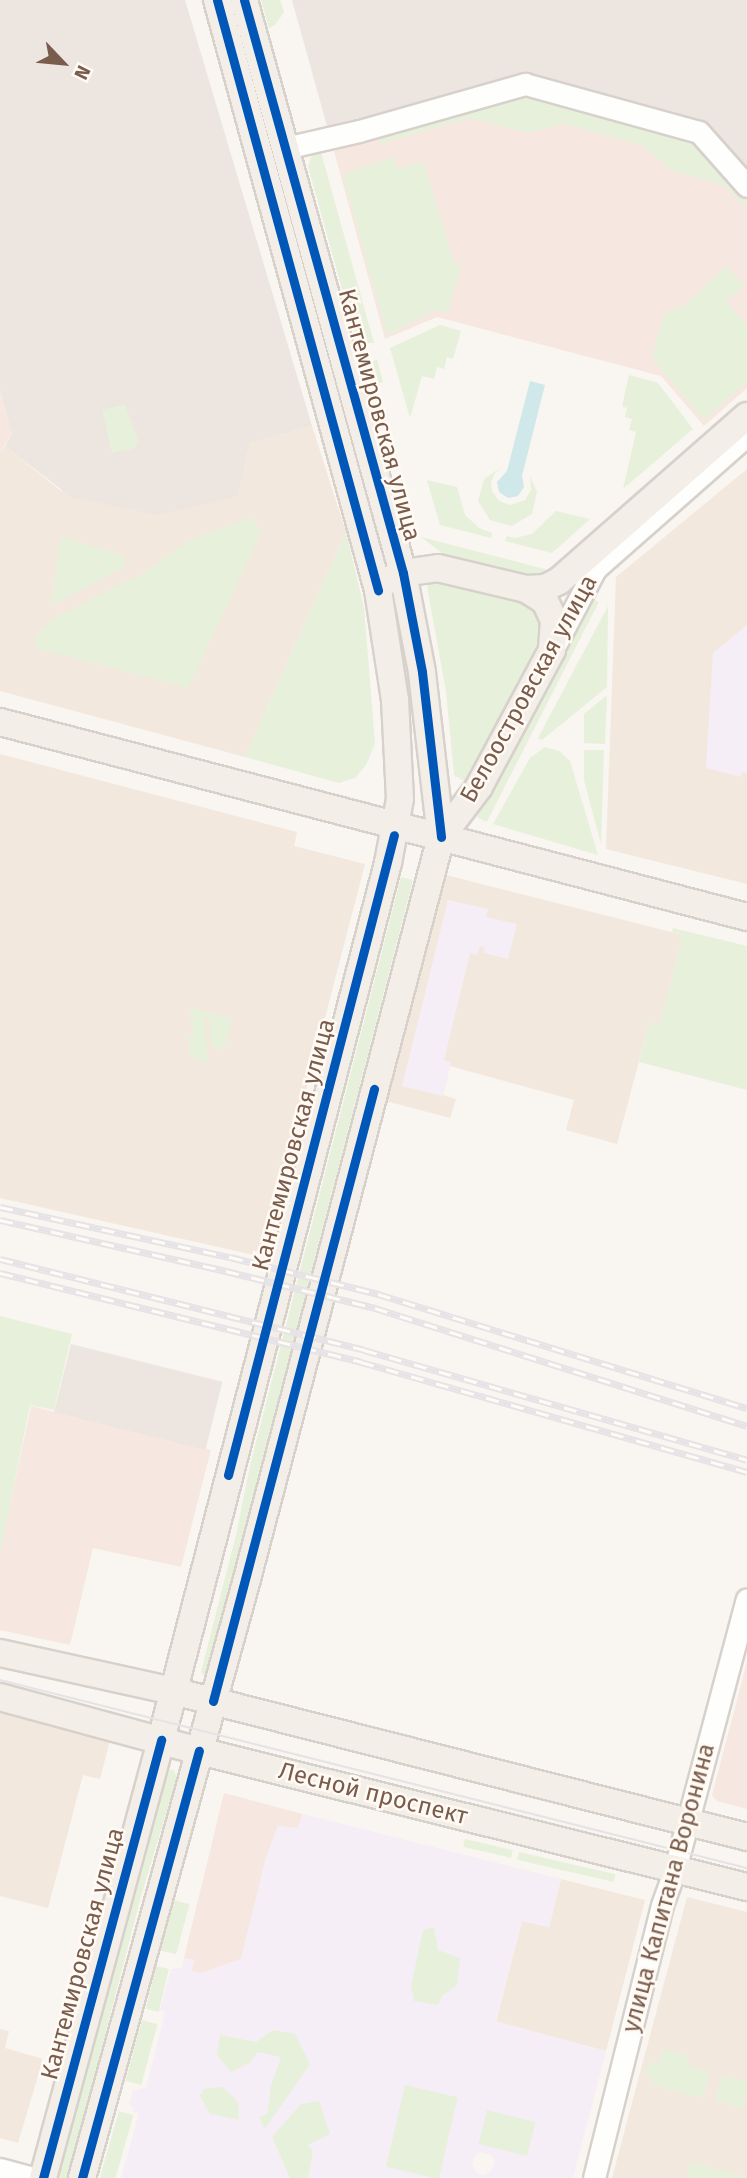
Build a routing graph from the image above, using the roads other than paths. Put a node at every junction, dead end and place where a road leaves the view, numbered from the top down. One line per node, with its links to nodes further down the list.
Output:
1 (217, 0): 9 (main road, Кантемировская улица)
2 (244, 0): 3 (main road, Кантемировская улица)
3 (285, 148): 4 (street); 7 (main road, Кантемировская улица)
4 (747, 186)
5 (747, 416): 8 (main road, Белоостровская улица)
6 (747, 435): 10 (street, Белоостровская улица)
7 (402, 573): 8 (main road); 9 (main road); 14 (main road, Кантемировская улица)
8 (526, 589): 10 (main road)
9 (378, 590): 13 (main road, Кантемировская улица)
10 (552, 650): 14 (main road, Белоостровская улица)
11 (0, 722): 13 (main road)
12 (0, 735): 13 (main road)
13 (395, 830): 14 (main road); 19 (main road, Кантемировская улица)
14 (440, 842): 15 (main road); 16 (main road); 21 (main road, Кантемировская улица)
15 (747, 917)
16 (747, 927)
17 (747, 1599): 24 (street, улица Капитана Воронина)
18 (0, 1653): 19 (main road, Лесной проспект)
19 (173, 1691): 21 (main road, Лесной проспект); 22 (main road, Кантемировская улица)
20 (0, 1696): 22 (main road, Лесной проспект)
21 (213, 1701): 23 (main road, Кантемировская улица); 24 (main road, Лесной проспект)
22 (161, 1740): 23 (main road, Лесной проспект); 30 (main road, Кантемировская улица)
23 (199, 1751): 26 (main road, Лесной проспект); 31 (main road, Кантемировская улица)
24 (688, 1823): 25 (main road, Лесной проспект); 26 (street, улица Капитана Воронина)
25 (747, 1837)
26 (675, 1869): 27 (main road, Лесной проспект); 32 (street, улица Капитана Воронина)
27 (747, 1887)
28 (0, 2169): 29 (street)
29 (33, 2178)
30 (43, 2178)
31 (82, 2178)
32 (593, 2178)

